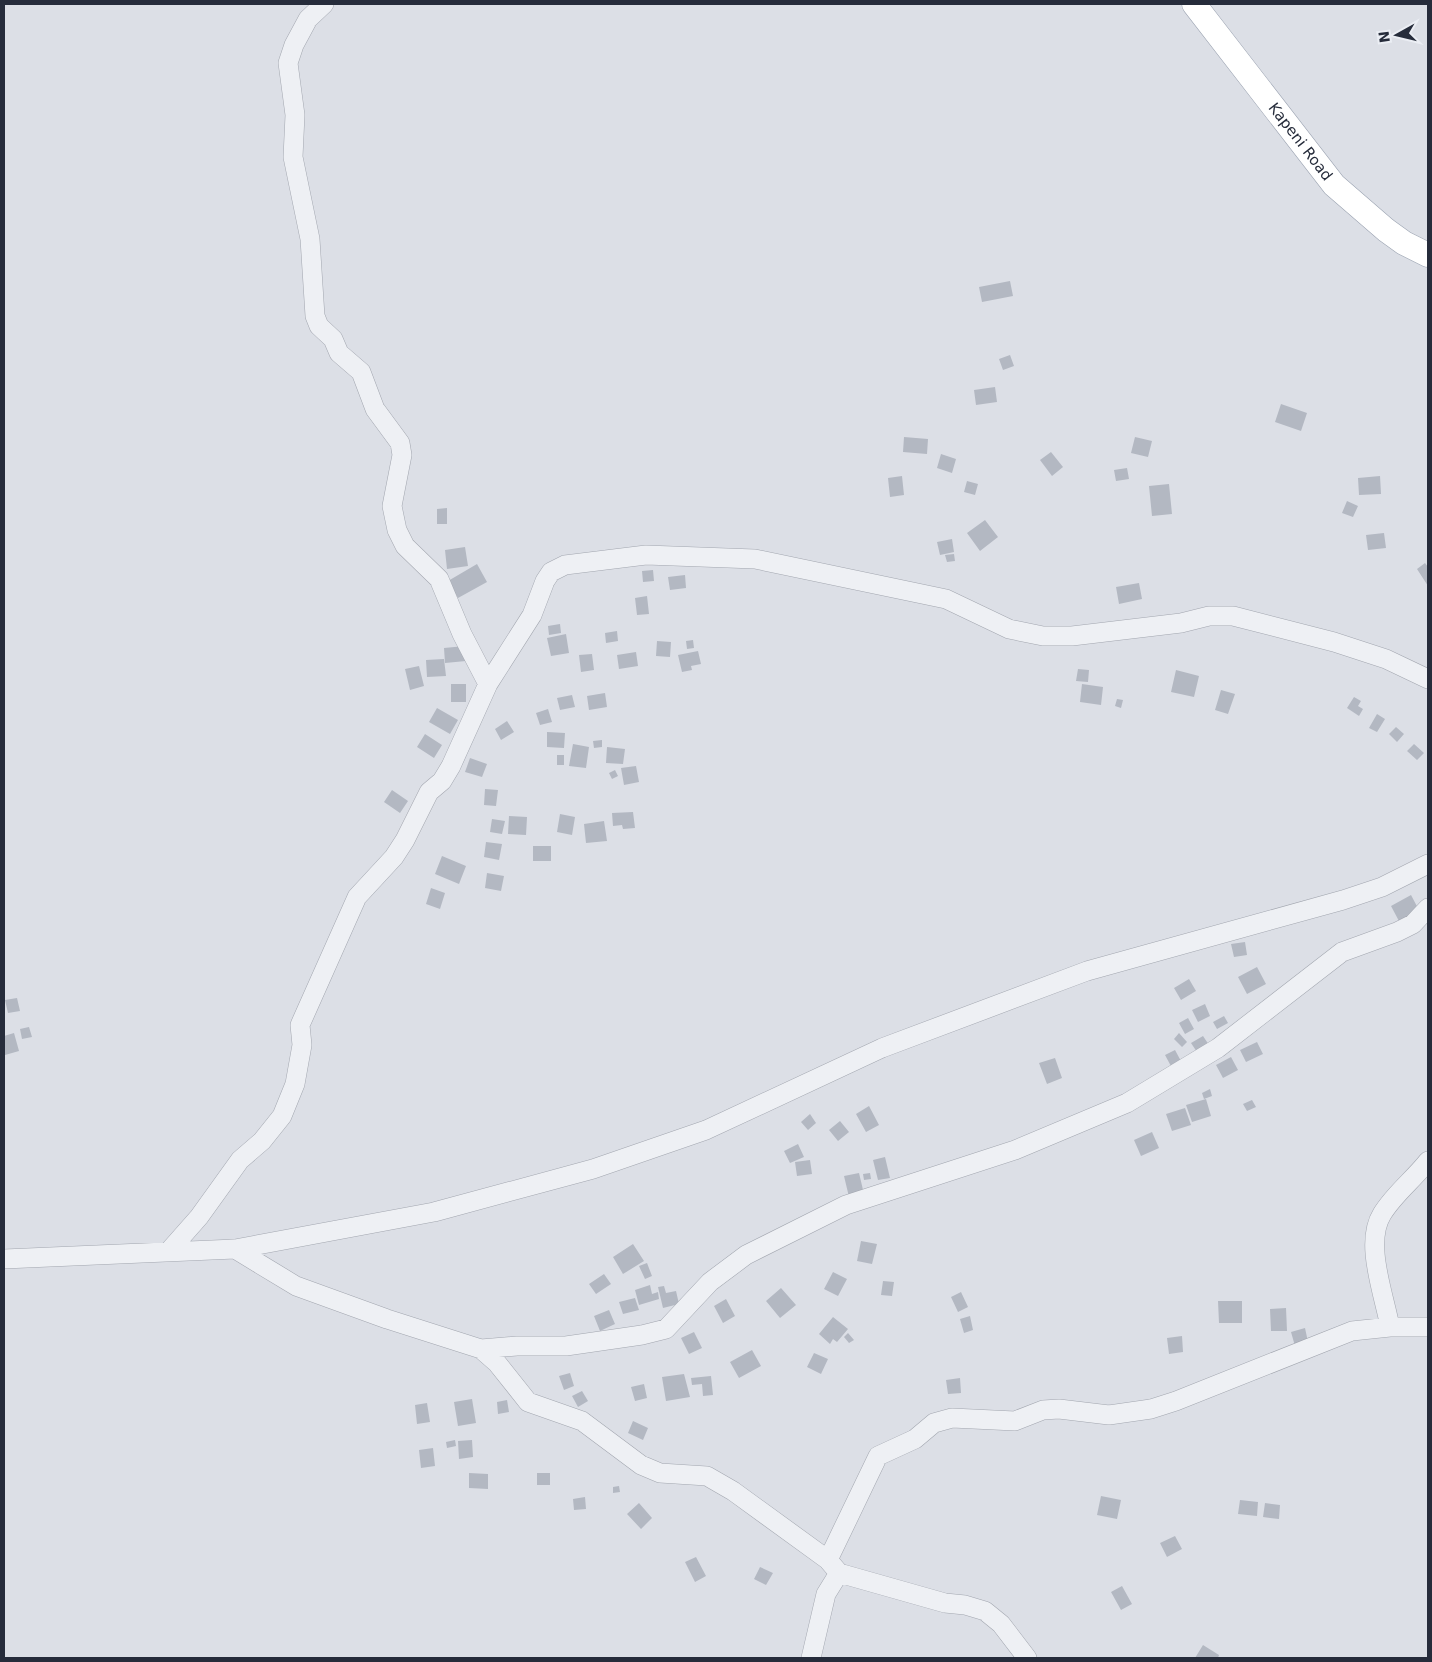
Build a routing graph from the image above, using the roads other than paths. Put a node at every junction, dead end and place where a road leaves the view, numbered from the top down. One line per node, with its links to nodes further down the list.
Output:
1 (324, 4): 5 (street)
2 (1194, 4): 3 (main road, Kapeni Road)
3 (1428, 255)
4 (1428, 679): 5 (street)
5 (488, 684): 10 (street)
6 (1428, 864): 9 (street)
7 (1428, 908): 14 (street)
8 (1428, 1161): 12 (street)
9 (235, 1249): 10 (street); 14 (street)
10 (168, 1251): 11 (street)
11 (4, 1258)
12 (1390, 1327): 13 (street); 15 (street)
13 (1428, 1327)
14 (481, 1349): 15 (street)
15 (834, 1567): 16 (street); 17 (street)
16 (811, 1658)
17 (1027, 1658)

